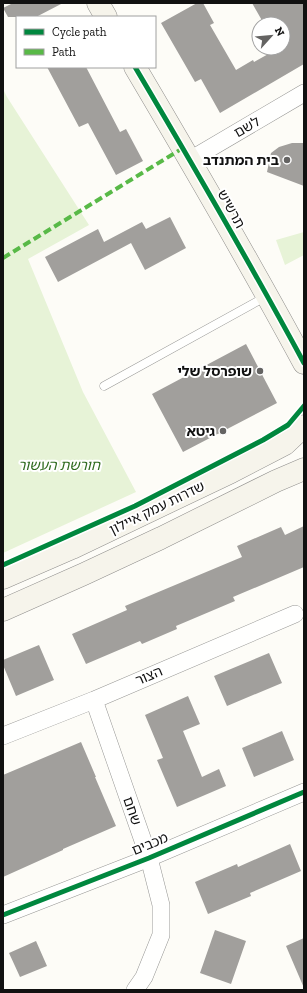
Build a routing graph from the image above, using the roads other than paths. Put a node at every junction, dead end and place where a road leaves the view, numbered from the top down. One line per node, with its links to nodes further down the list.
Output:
1 (98, 3): 2 (main road)
2 (105, 16)
3 (136, 68): 5 (main road, תרשיש)
4 (304, 93): 5 (street, לשם)
5 (190, 160): 6 (main road, תרשיש)
6 (267, 296): 7 (main road, תרשיש); 8 (lane)
7 (304, 363)
8 (104, 386)
9 (304, 426): 11 (main road, שדרות עמק איילון)
10 (304, 469): 12 (main road, שדרות עמק איילון)
11 (3, 578)
12 (3, 610)
13 (295, 614): 14 (street, הצור)
14 (94, 700): 15 (street, הצור); 17 (street, שחם)
15 (3, 736)
16 (304, 792): 17 (street, מכבים)
17 (149, 858): 18 (street, מכבים); 19 (street, שחם)
18 (3, 915)
19 (135, 990)

